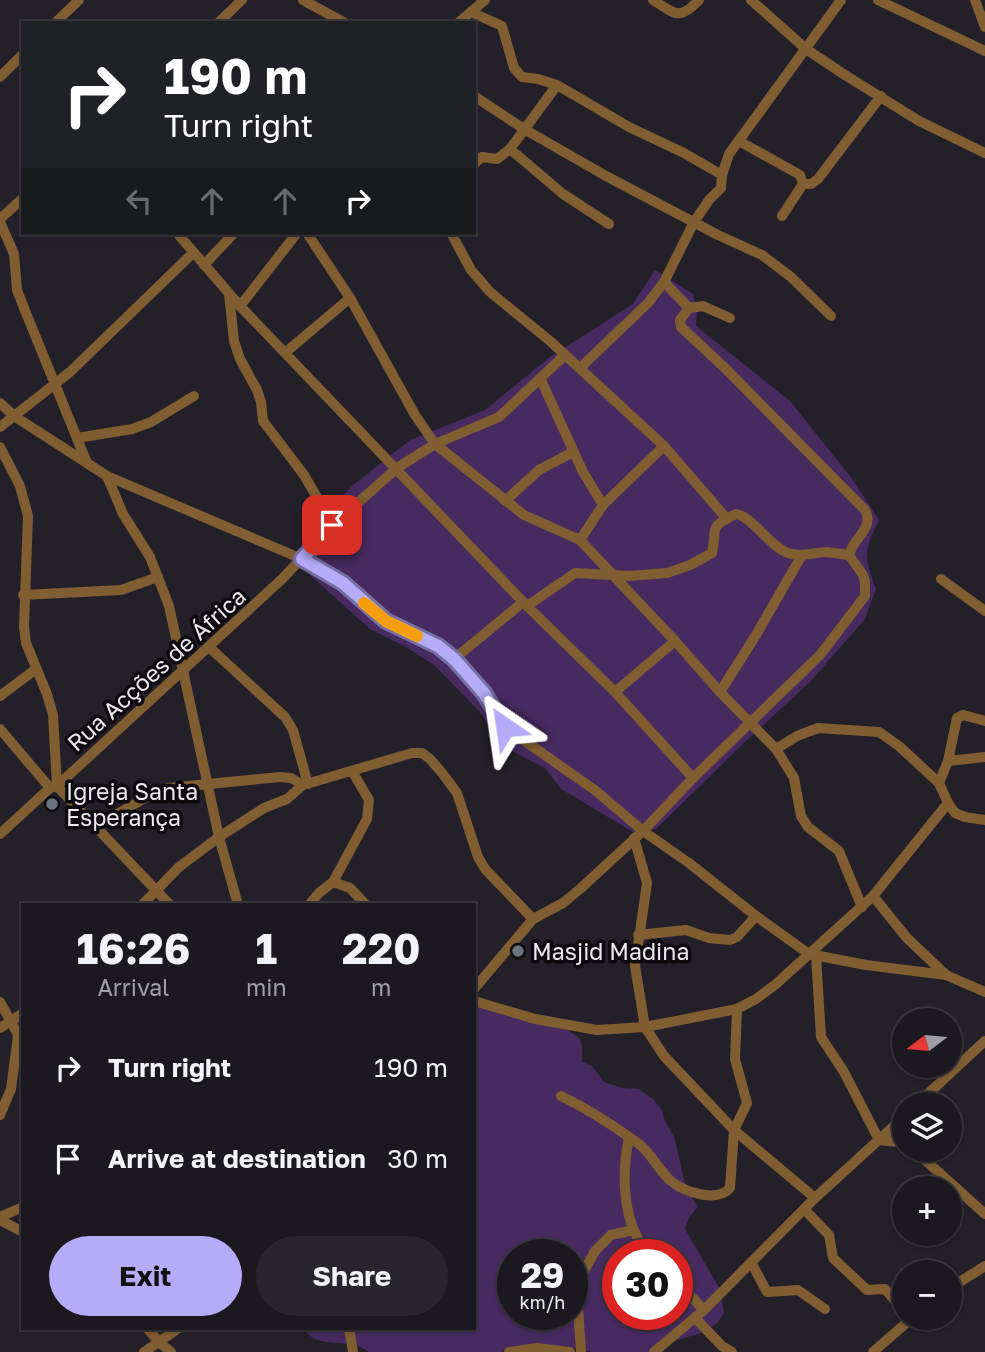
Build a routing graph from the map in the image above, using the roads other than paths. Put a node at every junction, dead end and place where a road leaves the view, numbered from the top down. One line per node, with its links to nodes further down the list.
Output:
1 (79, 0): 13 (street)
2 (242, 0): 14 (street)
3 (303, 0): 15 (street)
4 (485, 0): 12 (street)
5 (653, 0): 6 (street)
6 (699, 0)
7 (751, 0): 11 (street)
8 (841, 0): 18 (street)
9 (878, 0): 19 (street)
10 (975, 0): 17 (street)
11 (765, 4): 18 (street)
12 (471, 12): 16 (street); 22 (street)
13 (57, 21)
14 (220, 21)
15 (341, 21)
16 (460, 21)
17 (985, 27)
18 (806, 49): 23 (street); 26 (street)
19 (985, 51)
20 (21, 56): 21 (street)
21 (0, 77)
22 (557, 85): 25 (street); 30 (street)
23 (881, 96): 28 (street); 31 (street)
24 (476, 97): 25 (street)
25 (524, 129): 27 (street); 35 (street)
26 (739, 141): 30 (street); 31 (street)
27 (510, 149): 29 (street); 36 (street)
28 (983, 149)
29 (476, 161)
30 (722, 175): 35 (street)
31 (803, 184): 33 (street)
32 (21, 200): 34 (street)
33 (782, 216)
34 (0, 220): 55 (street)
35 (694, 222): 44 (street); 49 (street)
36 (609, 224)
37 (179, 235): 42 (street)
38 (232, 235): 43 (street)
39 (295, 235): 47 (street)
40 (308, 235): 46 (street)
41 (452, 235): 52 (street)
42 (193, 253): 43 (street); 55 (street)
43 (204, 265): 45 (street)
44 (664, 282): 48 (street); 53 (street)
45 (229, 293): 47 (street); 71 (street)
46 (350, 298): 51 (street); 61 (street)
47 (240, 306): 51 (street)
48 (689, 308): 50 (street); 74 (street)
49 (831, 316)
50 (730, 318)
51 (286, 352): 66 (street)
52 (565, 355): 53 (street); 54 (street, Rua Acções de África)
53 (580, 368): 62 (street)
54 (541, 380): 61 (street, Rua Acções de África); 64 (street)
55 (54, 384): 58 (street); 60 (street)
56 (194, 396): 60 (street)
57 (0, 403): 58 (street)
58 (13, 416): 59 (street); 65 (street)
59 (0, 427)
60 (77, 438): 65 (street)
61 (435, 444): 66 (street, Rua Acções de África); 68 (street)
62 (664, 446): 69 (street); 70 (street)
63 (0, 447): 79 (street)
64 (573, 452): 68 (street); 69 (street)
65 (88, 465): 67 (street)
66 (397, 468): 71 (street, Rua Acções de África); 80 (street)
67 (107, 476): 75 (street); 77 (street)
68 (505, 501): 72 (street)
69 (603, 505): 72 (street)
70 (727, 519): 73 (street); 76 (street)
71 (332, 525): 75 (street, Rua Acções de África)
72 (580, 540): 76 (street)
73 (802, 555): 74 (street); 88 (street)
74 (849, 555): 91 (street)
75 (302, 559): 83 (street, Rua Acções de África); 84 (street)
76 (612, 574): 80 (street); 82 (street)
77 (158, 577): 79 (street); 85 (street)
78 (941, 579): 81 (street)
79 (23, 595): 86 (street)
80 (525, 604): 84 (street); 87 (street)
81 (985, 611)
82 (675, 640): 87 (street); 88 (street)
83 (209, 647): 85 (street, Rua Acções de África); 99 (street)
84 (454, 659): 105 (street)
85 (184, 667): 100 (street); 101 (street, Rua Acções de África)
86 (36, 669): 89 (street); 101 (street)
87 (615, 692): 97 (street)
88 (720, 692): 91 (street)
89 (0, 696)
90 (985, 721): 95 (street)
91 (751, 723): 93 (street); 97 (street)
92 (0, 729): 101 (street)
93 (776, 749): 98 (street); 117 (street)
94 (985, 757): 95 (street)
95 (948, 761): 98 (street)
96 (352, 771): 99 (street); 109 (street); 119 (street)
97 (693, 778): 105 (street)
98 (939, 783): 102 (street)
99 (306, 784): 100 (street); 107 (street)
100 (208, 785): 104 (street); 107 (street)
101 (53, 787): 104 (street); 106 (street, Rua Acções de África)
102 (947, 803): 103 (street); 111 (street)
103 (985, 820)
104 (97, 826): 110 (street)
105 (643, 831): 108 (street); 118 (street)
106 (0, 834)
107 (219, 837): 110 (street); 114 (street)
108 (634, 838): 119 (street); 120 (street)
109 (333, 882): 115 (street); 116 (street)
110 (156, 893): 112 (street); 113 (street)
111 (873, 896): 117 (street); 122 (street)
112 (144, 903)
113 (168, 903)
114 (237, 903)
115 (311, 903)
116 (364, 903)
117 (862, 907): 121 (street)
118 (756, 916): 120 (street); 121 (street)
119 (533, 919): 123 (street)
120 (638, 935): 130 (street)
121 (813, 955): 122 (street); 127 (street); 139 (street)
122 (946, 975): 124 (street)
123 (476, 987)
124 (985, 992)
125 (0, 1002): 129 (street)
126 (476, 1002): 130 (street)
127 (737, 1009): 130 (street); 137 (street)
128 (21, 1014): 129 (street)
129 (4, 1025): 131 (street)
130 (645, 1027): 137 (street)
131 (20, 1039): 135 (street)
132 (985, 1041): 133 (street)
133 (931, 1092)
134 (561, 1096): 138 (street)
135 (0, 1115)
136 (892, 1128): 139 (street)
137 (734, 1130): 138 (street); 142 (street)
138 (629, 1138): 147 (street)
139 (879, 1140): 140 (street); 142 (street)
140 (892, 1141)
141 (927, 1162): 145 (street)
142 (815, 1198): 144 (street)
143 (21, 1208): 146 (street)
144 (804, 1209): 150 (street); 153 (street)
145 (985, 1214)
146 (0, 1218): 148 (street)
147 (633, 1230): 149 (street); 168 (street)
148 (21, 1231)
149 (638, 1239)
150 (752, 1264): 155 (street); 156 (street)
151 (985, 1266): 152 (street)
152 (962, 1280)
153 (892, 1296)
154 (693, 1298): 156 (street)
155 (825, 1309)
156 (705, 1310): 157 (street)
157 (695, 1318): 169 (street); 170 (street)
158 (149, 1330): 162 (street)
159 (177, 1330): 162 (street)
160 (349, 1330): 165 (street)
161 (896, 1330): 171 (street)
162 (159, 1342): 163 (street); 164 (street)
163 (144, 1352)
164 (171, 1352)
165 (353, 1352)
166 (509, 1352): 167 (street)
167 (570, 1352)
168 (581, 1352)
169 (654, 1352)
170 (732, 1352)
171 (873, 1352)

